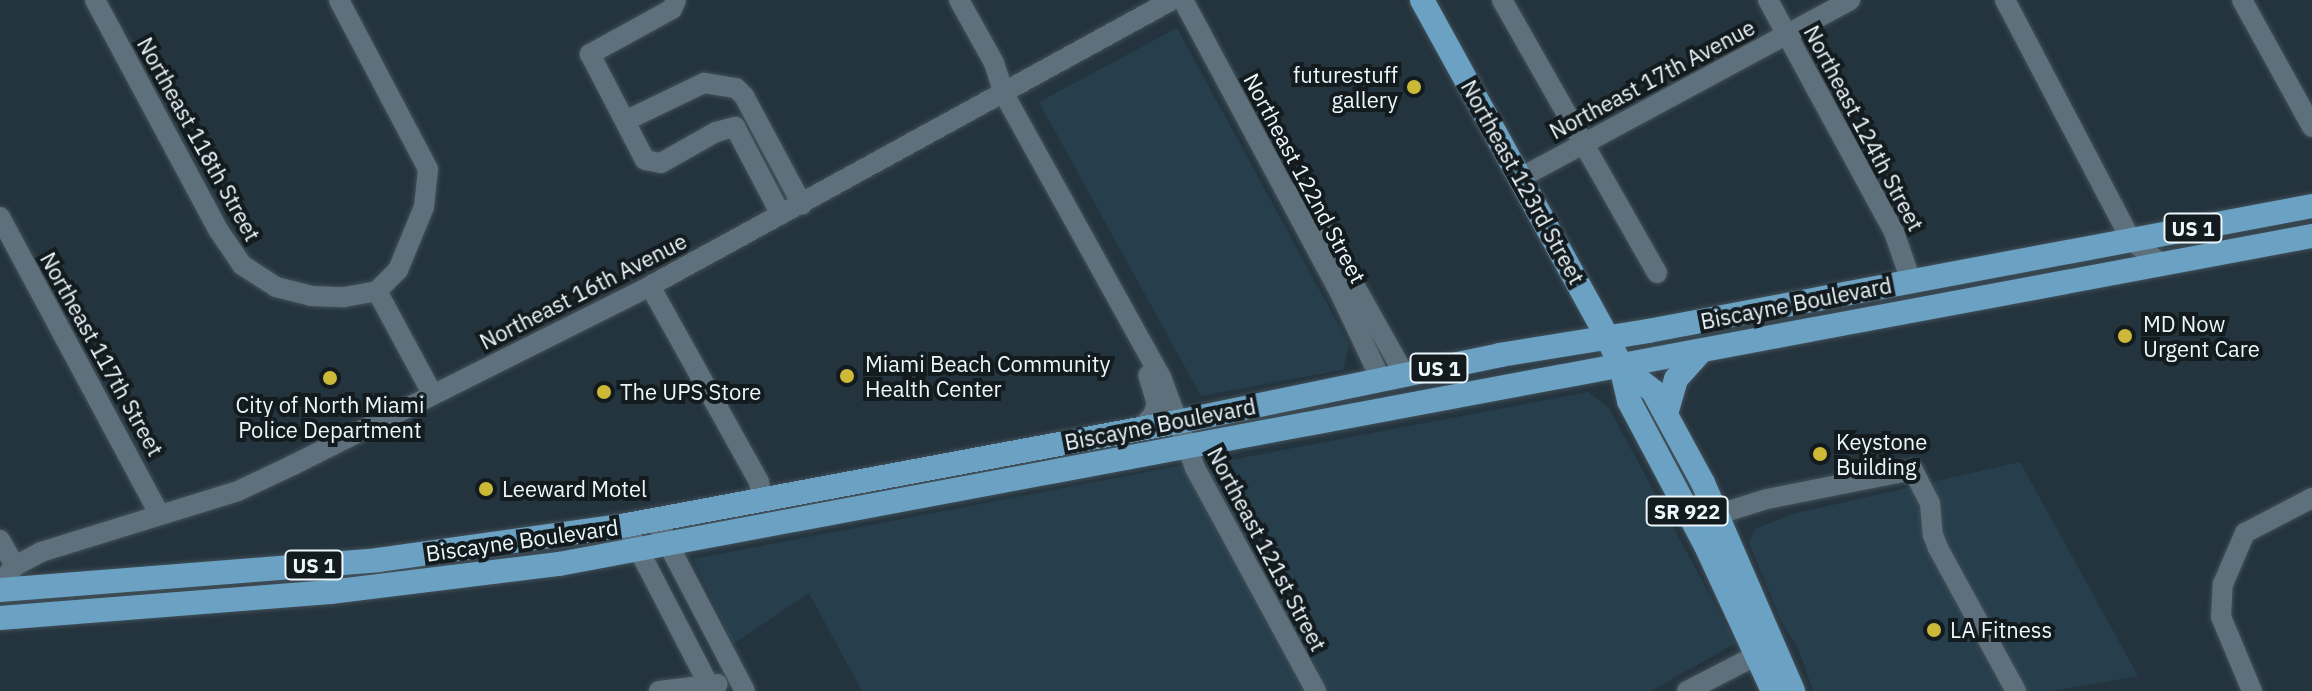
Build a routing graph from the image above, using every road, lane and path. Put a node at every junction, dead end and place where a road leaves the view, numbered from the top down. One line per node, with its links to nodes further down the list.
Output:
1 (95, 0): 33 (street, Northeast 118th Street)
2 (339, 0): 33 (street)
3 (676, 0): 16 (street)
4 (959, 0): 15 (street, Northeast 121st Street)
5 (1172, 0): 15 (street, Northeast 16th Avenue)
6 (1183, 0): 22 (street, Northeast 122nd Street)
7 (1198, 0): 22 (street, Northeast 122nd Street)
8 (1422, 0): 21 (main road, Northeast 123rd Street / SR 922)
9 (1502, 0): 20 (street)
10 (1768, 0): 14 (street, Northeast 124th Street)
11 (1850, 0): 14 (street, Northeast 17th Avenue)
12 (2005, 0): 28 (street)
13 (2242, 0): 17 (street)
14 (1786, 34): 20 (street, Northeast 17th Avenue); 31 (street, Northeast 124th Street)
15 (1004, 94): 23 (street, Northeast 16th Avenue); 35 (street, Northeast 121st Street)
16 (625, 121): 18 (street); 19 (street)
17 (2312, 127)
18 (763, 132): 19 (street); 23 (street)
19 (743, 143): 25 (street)
20 (1583, 145): 21 (street, Northeast 17th Avenue); 30 (street)
21 (1520, 178): 34 (main road, Northeast 123rd Street / SR 922)
22 (1289, 181): 38 (street, Northeast 122nd Street); 39 (street, Northeast 122nd Street)
23 (802, 204): 25 (street, Northeast 16th Avenue)
24 (2312, 206): 28 (main road, Biscayne Boulevard / US 1)
25 (781, 215): 32 (street, Northeast 16th Avenue)
26 (0, 217): 50 (street, Northeast 117th Street)
27 (2312, 236): 29 (main road, Biscayne Boulevard / US 1)
28 (2131, 240): 29 (street); 31 (main road, Biscayne Boulevard / US 1)
29 (2162, 264): 36 (main road, Biscayne Boulevard / US 1)
30 (1657, 273)
31 (1911, 281): 34 (main road, Biscayne Boulevard / US 1)
32 (650, 286): 40 (street, Northeast 16th Avenue); 47 (street)
33 (377, 291): 40 (street)
34 (1607, 337): 37 (main road, Northeast 123rd Street / SR 922); 38 (main road, Biscayne Boulevard / US 1)
35 (1140, 341): 42 (street, Northeast 121st Street); 43 (street, Northeast 121st Street)
36 (1701, 351): 37 (main road, Biscayne Boulevard / US 1); 41 (main road)
37 (1621, 366): 41 (main road, Northeast 123rd Street / SR 922); 44 (main road, Biscayne Boulevard / US 1); 49 (main road, Northeast 123rd Street / SR 922)
38 (1405, 375): 39 (main road, Biscayne Boulevard / US 1)
39 (1381, 380): 42 (main road, Biscayne Boulevard / US 1)
40 (432, 393): 50 (street, Northeast 16th Avenue)
41 (1666, 414): 52 (main road, Northeast 123rd Street / SR 922)
42 (1177, 422): 43 (main road, Biscayne Boulevard / US 1); 44 (street, Northeast 121st Street)
43 (1141, 428): 45 (main road, Biscayne Boulevard / US 1)
44 (1185, 446): 48 (main road, Biscayne Boulevard / US 1); 65 (street, Northeast 121st Street)
45 (953, 463): 47 (main road, Biscayne Boulevard / US 1); 48 (main road)
46 (2312, 498): 70 (street)
47 (762, 500): 51 (main road, Biscayne Boulevard / US 1)
48 (901, 501): 55 (main road, Biscayne Boulevard / US 1)
49 (1685, 505): 52 (main road); 61 (main road, Northeast 123rd Street / SR 922)
50 (159, 514): 57 (street, Northeast 16th Avenue)
51 (655, 519): 53 (main road, Biscayne Boulevard / US 1); 55 (street)
52 (1722, 522): 68 (main road, Northeast 123rd Street / SR 922); 69 (street)
53 (627, 525): 56 (street); 59 (main road, Biscayne Boulevard / US 1)
54 (0, 540): 57 (street)
55 (667, 545): 56 (main road, Biscayne Boulevard / US 1); 62 (street)
56 (636, 550): 60 (main road, Biscayne Boulevard / US 1); 63 (street)
57 (15, 566): 58 (street, Northeast 16th Avenue)
58 (0, 583)
59 (0, 590)
60 (0, 618)
61 (1757, 655): 66 (street); 67 (main road, Northeast 123rd Street / SR 922)
62 (741, 685): 63 (street)
63 (711, 688): 64 (street)
64 (659, 691)
65 (1316, 691)
66 (1687, 691)
67 (1773, 691)
68 (1793, 691)
69 (2016, 691)
70 (2252, 691)

